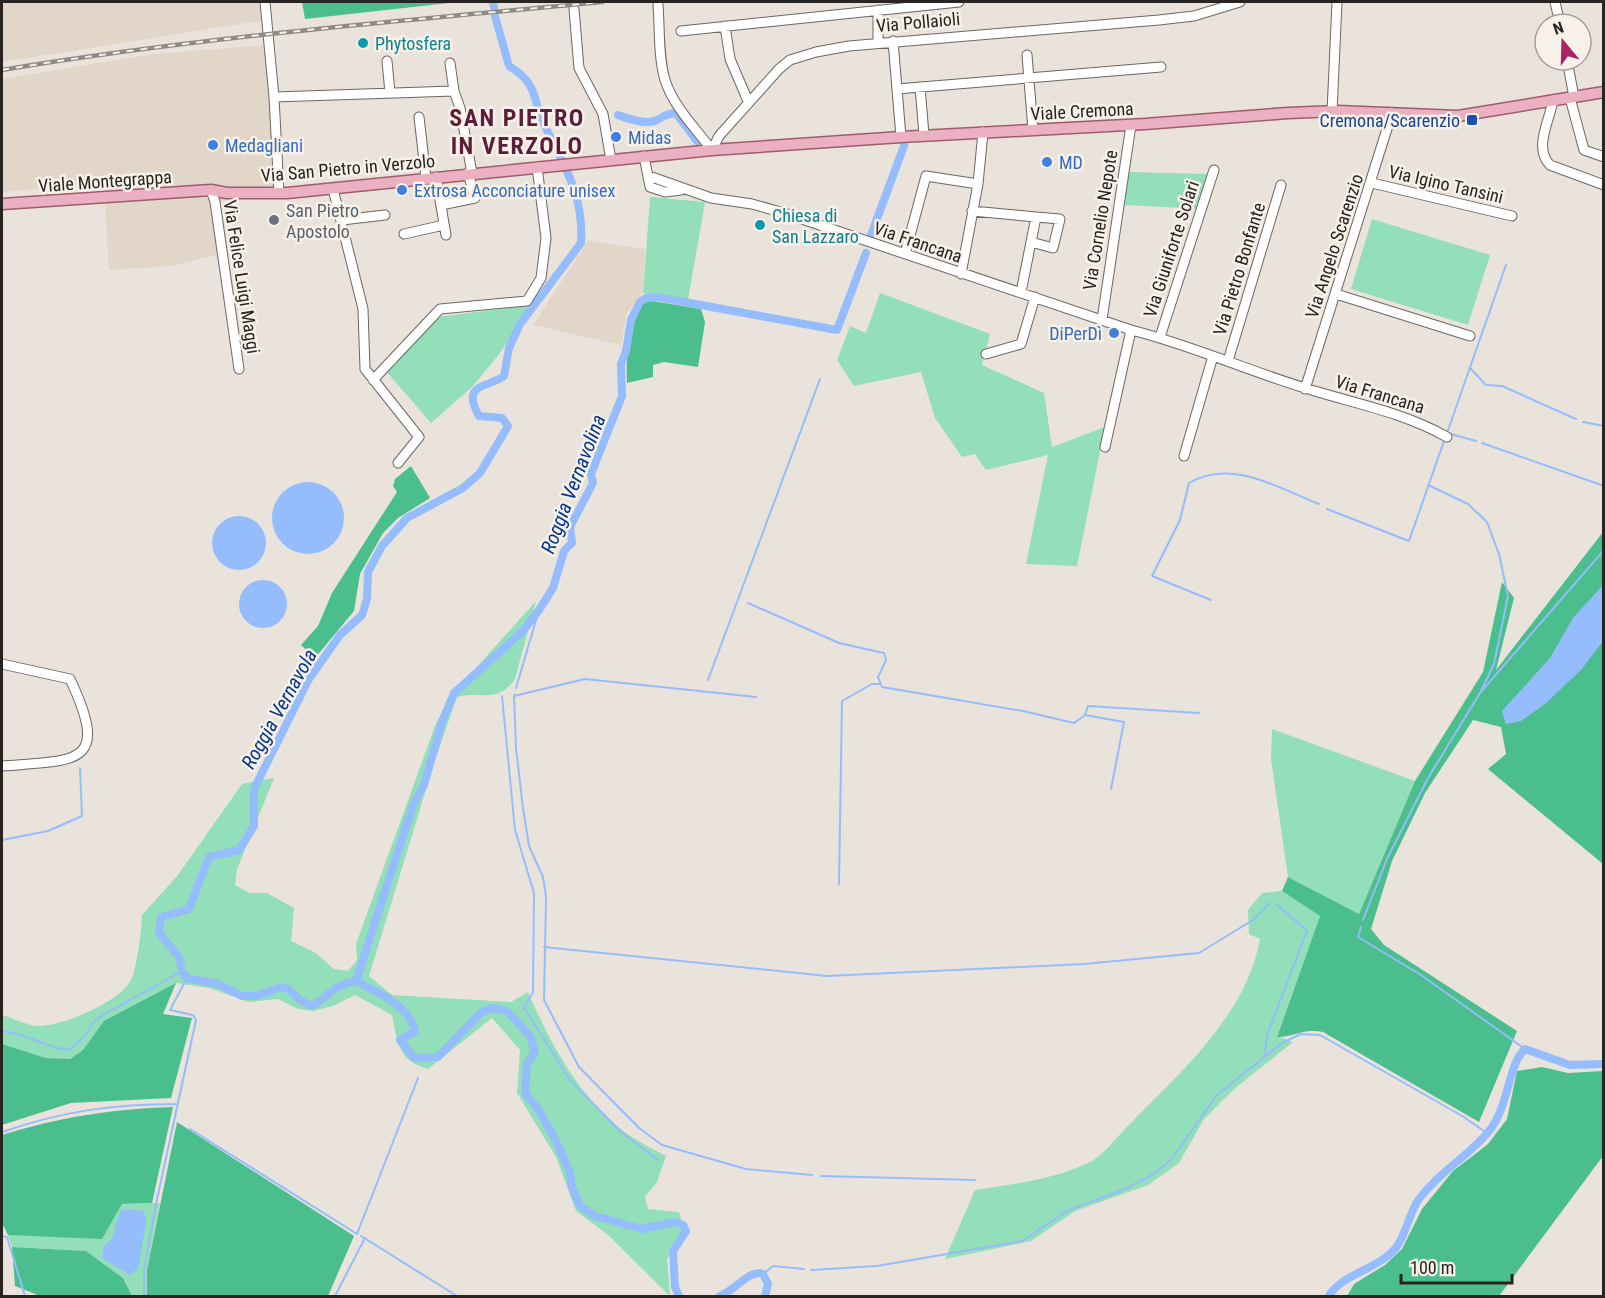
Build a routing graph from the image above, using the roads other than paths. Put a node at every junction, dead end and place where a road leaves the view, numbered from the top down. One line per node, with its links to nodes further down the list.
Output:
1 (265, 2): 23 (street)
2 (959, 2): 7 (street)
3 (1240, 2): 10 (street, Via Pollaioli)
4 (1337, 2): 27 (street)
5 (658, 4): 35 (street)
6 (574, 9): 38 (street)
7 (878, 10): 8 (street); 11 (street)
8 (725, 26): 9 (street); 26 (street)
9 (681, 30)
10 (893, 40): 11 (street, Via Pollaioli); 19 (street)
11 (878, 42): 26 (street, Via Pollaioli)
12 (1028, 55): 17 (street)
13 (387, 61): 22 (street)
14 (450, 63): 20 (street)
15 (1161, 67): 17 (street)
16 (1569, 72): 24 (street)
17 (1028, 78): 18 (street); 31 (street)
18 (920, 87): 19 (street); 33 (street)
19 (897, 89): 34 (street)
20 (454, 91): 22 (street); 42 (street)
21 (1604, 92): 24 (main road, Viale Cremona)
22 (390, 93): 23 (street)
23 (274, 97): 52 (street)
24 (1572, 97): 25 (main road, Viale Cremona); 37 (street)
25 (1553, 100): 28 (main road, Viale Cremona); 48 (street)
26 (748, 101): 35 (street, Via Pollaioli)
27 (1332, 112): 28 (main road, Viale Cremona); 30 (main road, Viale Cremona)
28 (1392, 113): 45 (street, Via Angelo Scarenzio)
29 (419, 117): 44 (street)
30 (1131, 125): 31 (main road, Viale Cremona); 67 (street, Via Cornelio Nepote)
31 (1033, 130): 32 (main road, Viale Cremona)
32 (983, 132): 33 (main road, Viale Cremona); 46 (street)
33 (924, 135): 34 (main road, Viale Cremona)
34 (901, 137): 35 (main road, Viale Cremona)
35 (712, 150): 36 (main road, Viale Cremona)
36 (644, 156): 38 (main road, Viale Cremona); 43 (street, Via Francana)
37 (1604, 157)
38 (610, 160): 39 (main road, Viale Cremona)
39 (560, 165): 40 (main road, Via San Pietro in Verzolo)
40 (537, 167): 42 (main road, Via San Pietro in Verzolo); 75 (street)
41 (1214, 170): 70 (street, Via Giuniforte Solari)
42 (470, 173): 44 (main road, Via San Pietro in Verzolo); 54 (street)
43 (649, 176): 51 (street, Via Francana); 51 (street, Via Francana)
44 (431, 177): 49 (main road, Via San Pietro in Verzolo); 54 (street)
45 (1372, 183): 57 (street, Via Igino Tansini); 65 (street, Via Angelo Scarenzio)
46 (978, 184): 55 (street); 62 (street)
47 (1281, 185): 73 (street, Via Pietro Bonfante)
48 (1604, 185)
49 (333, 189): 52 (main road, Via San Pietro in Verzolo); 59 (street)
50 (211, 190): 52 (main road, Via San Pietro in Verzolo); 53 (main road, Viale Montegrappa); 74 (street, Via Felice Luigi Maggi)
51 (687, 190): 62 (street, Via Francana)
52 (279, 193)
53 (2, 204)
54 (441, 205): 60 (street)
55 (972, 211): 58 (street); 63 (street)
56 (385, 215): 59 (street)
57 (1512, 216)
58 (1036, 217): 61 (street); 61 (street)
59 (342, 220): 75 (street)
60 (404, 234)
61 (1031, 242): 64 (street)
62 (905, 254): 63 (street, Via Francana)
63 (961, 274): 64 (street, Via Francana)
64 (1021, 292): 66 (street, Via Francana)
65 (1336, 294): 69 (street); 76 (street, Via Angelo Scarenzio)
66 (1035, 297): 67 (street, Via Francana); 71 (street)
67 (1102, 320): 68 (street, Via Francana)
68 (1131, 330): 70 (street, Via Francana); 78 (street)
69 (1470, 336)
70 (1160, 337): 72 (street, Via Francana)
71 (986, 354)
72 (1214, 356): 73 (street, Via Francana); 79 (street)
73 (1228, 361): 76 (street, Via Francana)
74 (239, 369)
75 (373, 380): 80 (street)
76 (1305, 389): 77 (street, Via Francana)
77 (1447, 437)
78 (1105, 447)
79 (1184, 456)
80 (398, 463)
81 (2, 664): 82 (street)
82 (2, 766)

